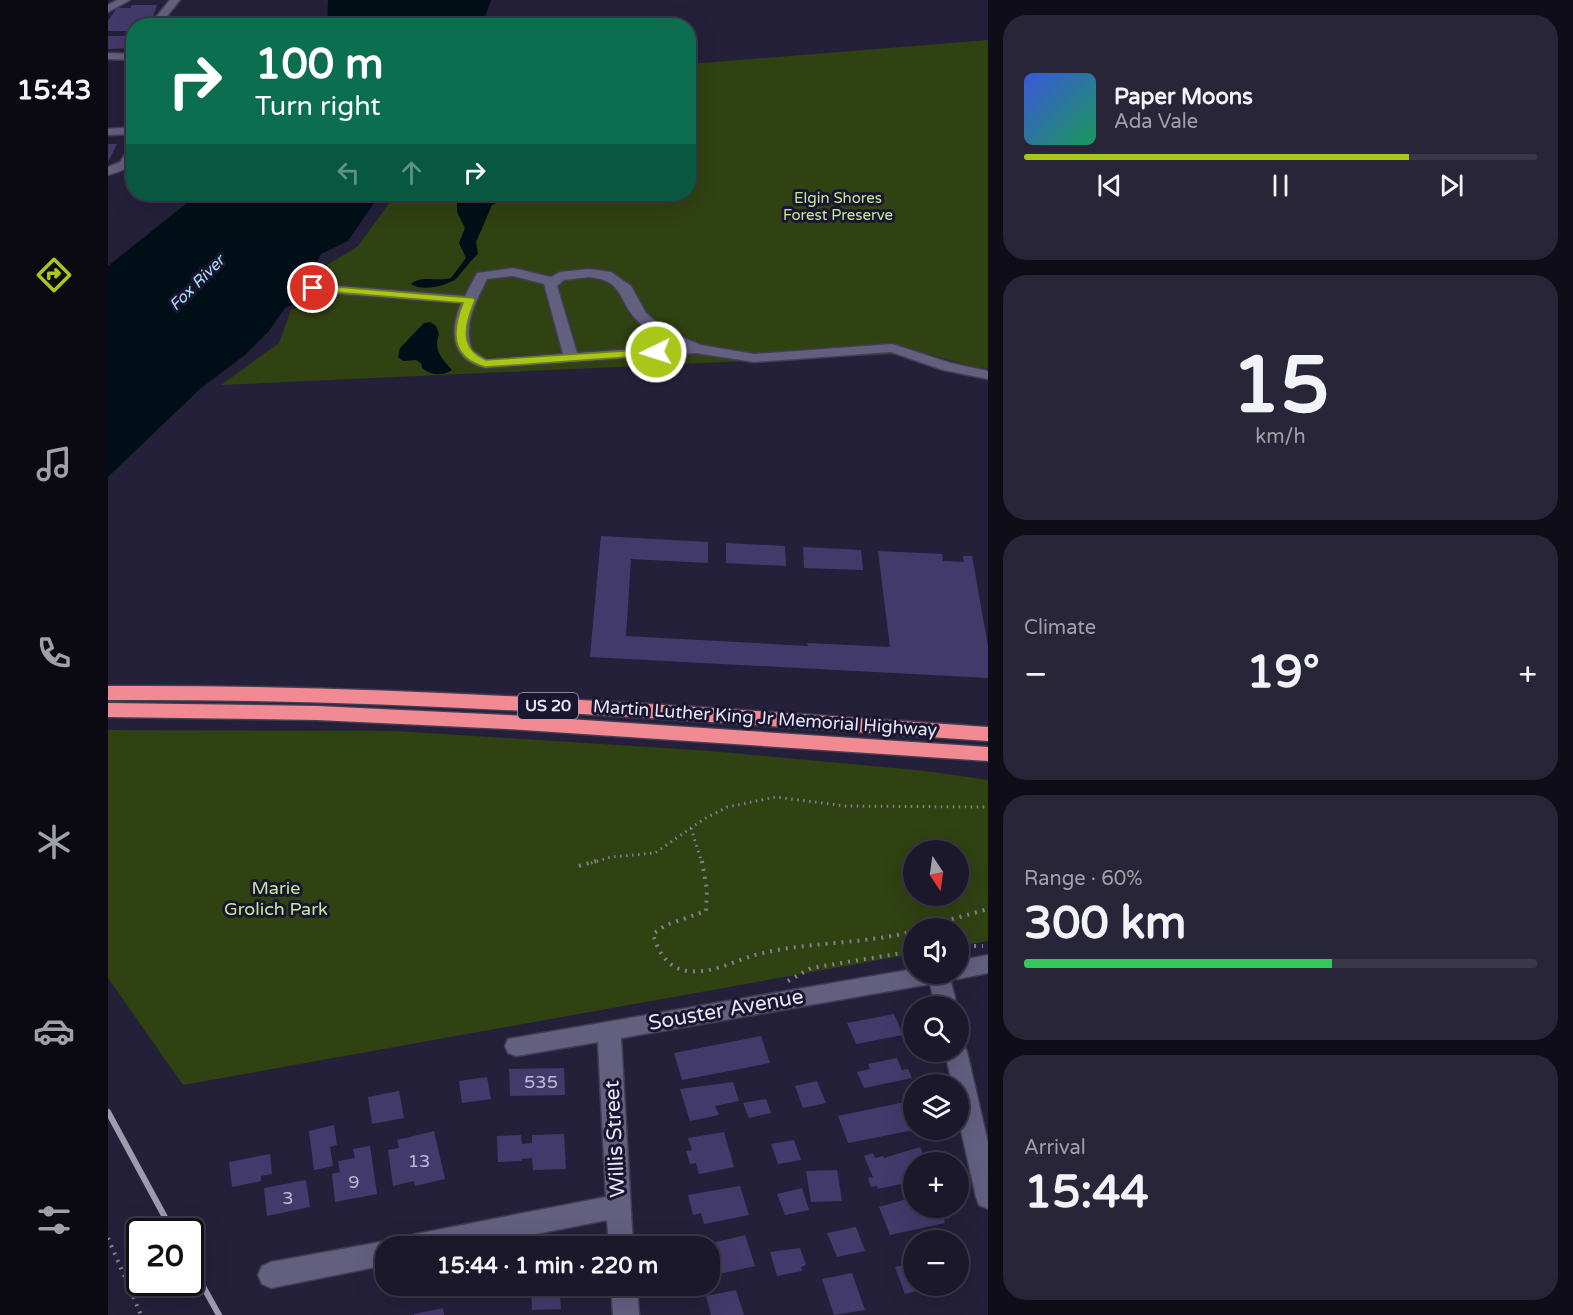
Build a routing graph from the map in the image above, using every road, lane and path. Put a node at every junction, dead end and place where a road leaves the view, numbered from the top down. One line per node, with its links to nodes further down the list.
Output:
1 (125, 0): 3 (street)
2 (175, 0): 4 (street)
3 (108, 9)
4 (164, 18)
5 (108, 56): 6 (street)
6 (126, 57)
7 (126, 131): 8 (street)
8 (108, 132)
9 (126, 162): 10 (street)
10 (108, 171)
11 (553, 282): 13 (street); 14 (street); 15 (street)
12 (313, 288): 13 (street)
13 (470, 300): 15 (street)
14 (698, 349): 15 (street); 16 (street)
15 (571, 358)
16 (988, 375)
17 (108, 693): 19 (highway, Martin Luther King Jr Memorial Highway / US 20)
18 (108, 710): 22 (highway, Martin Luther King Jr Memorial Highway / US 20)
19 (772, 720): 20 (highway); 21 (highway, Martin Luther King Jr Memorial Highway / US 20)
20 (988, 723)
21 (988, 734)
22 (808, 742): 23 (highway, Martin Luther King Jr Memorial Highway / US 20); 24 (highway)
23 (988, 754)
24 (988, 765)
25 (988, 807): 26 (path)
26 (691, 828): 27 (path); 30 (path)
27 (579, 866)
28 (988, 909): 29 (path)
29 (956, 918)
30 (903, 933)
31 (988, 945): 32 (path)
32 (969, 946)
33 (988, 964): 34 (street)
34 (969, 967)
35 (903, 980): 36 (street, Souster Avenue)
36 (609, 1031): 37 (street, Souster Avenue); 40 (street, Willis Street)
37 (516, 1046)
38 (958, 1062): 39 (street)
39 (988, 1197)
40 (619, 1206): 41 (street); 42 (street, Willis Street)
41 (467, 1236)
42 (620, 1236)
43 (108, 1238): 47 (path)
44 (375, 1255): 45 (street)
45 (271, 1275)
46 (625, 1296): 48 (street)
47 (141, 1315)
48 (626, 1315)

